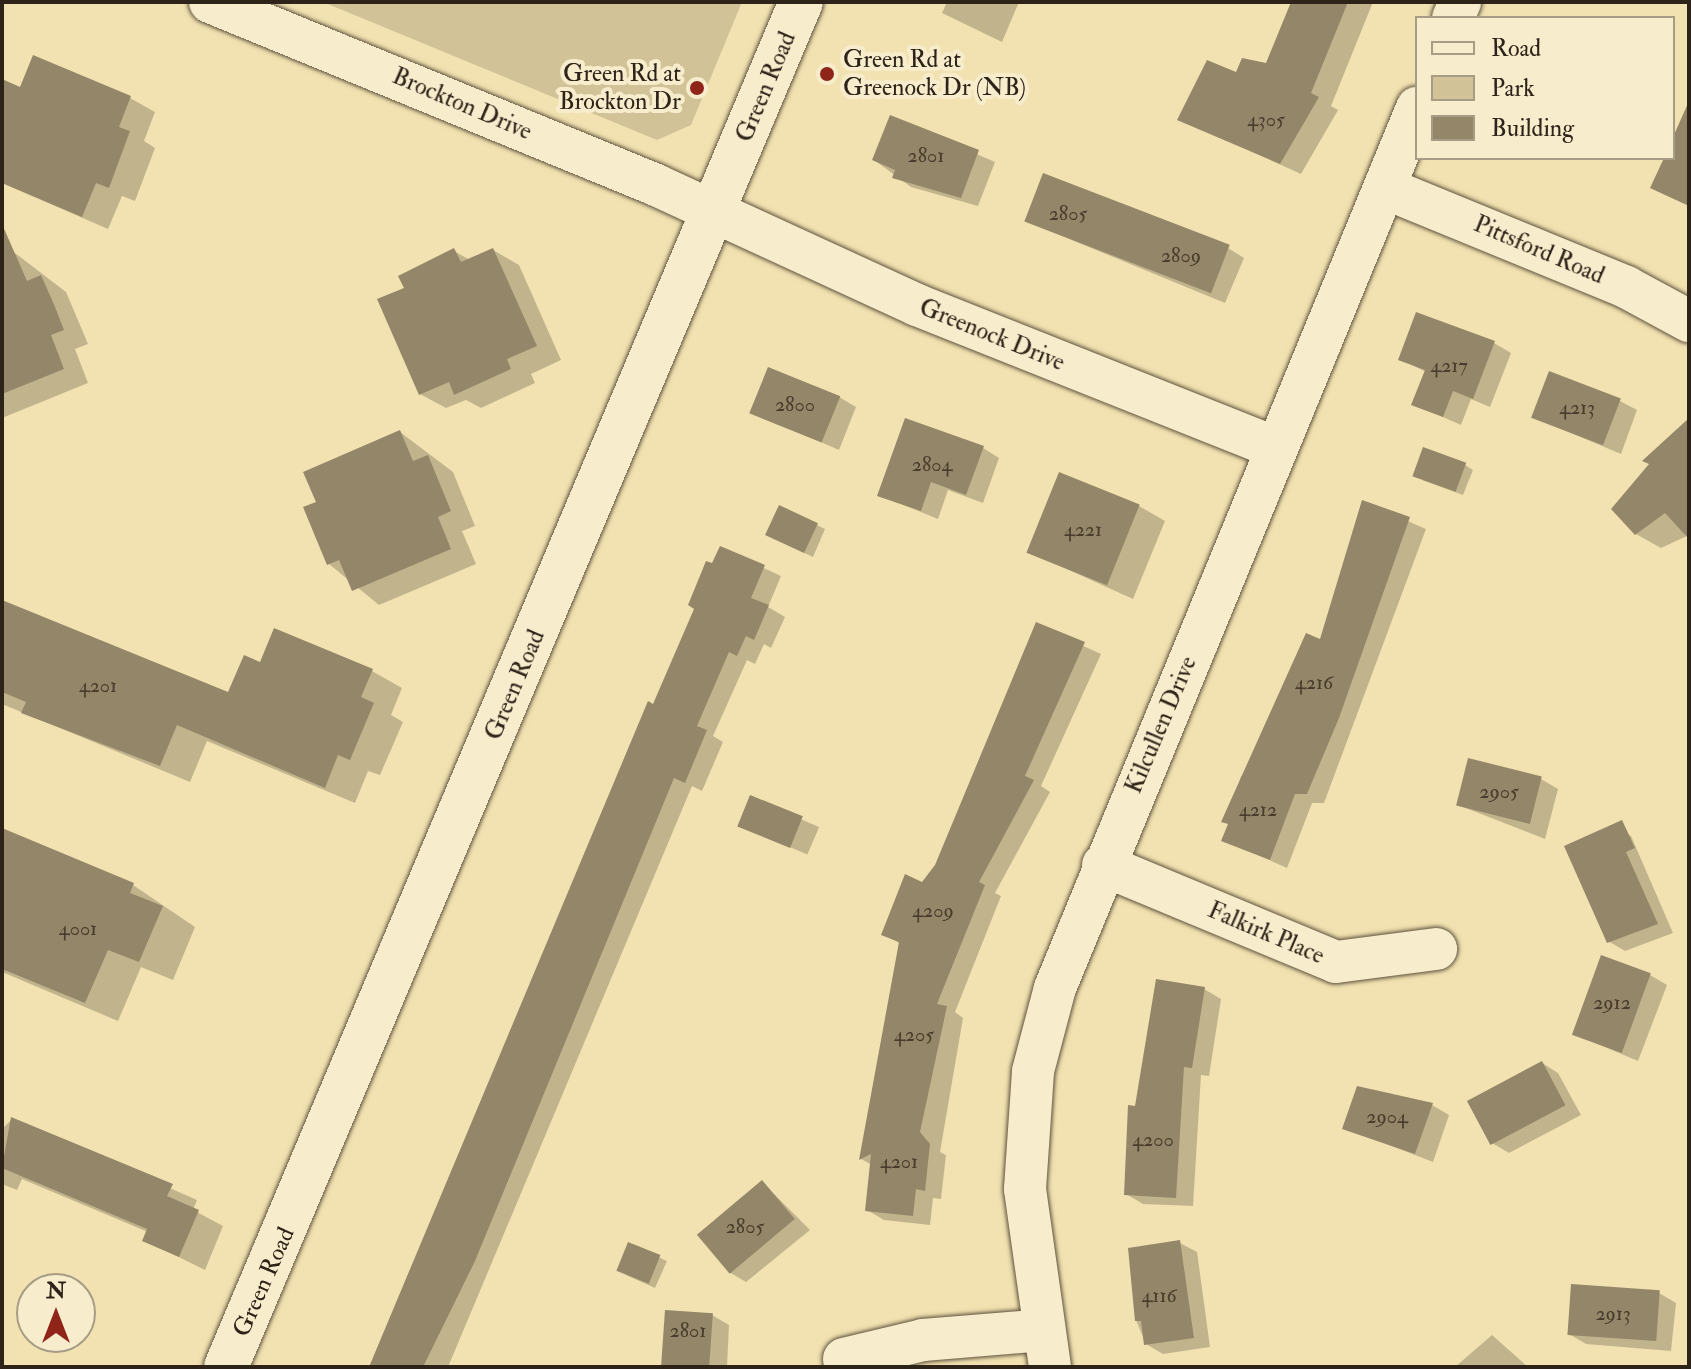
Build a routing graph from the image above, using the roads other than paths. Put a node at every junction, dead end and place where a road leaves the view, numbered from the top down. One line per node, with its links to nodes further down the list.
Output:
1 (210, 2): 5 (street, Brockton Drive)
2 (801, 2): 5 (street, Green Road)
3 (1415, 113): 4 (street, Kilcullen Drive)
4 (1385, 188): 6 (street, Pittsford Road); 7 (street, Kilcullen Drive)
5 (713, 211): 7 (street, Greenock Drive); 12 (street, Green Road)
6 (1689, 321)
7 (1276, 448): 8 (street, Kilcullen Drive)
8 (1103, 865): 9 (street, Falkirk Place); 10 (street, Kilcullen Drive)
9 (1436, 949)
10 (1047, 1348): 11 (street)
11 (844, 1359)
12 (226, 1367)

